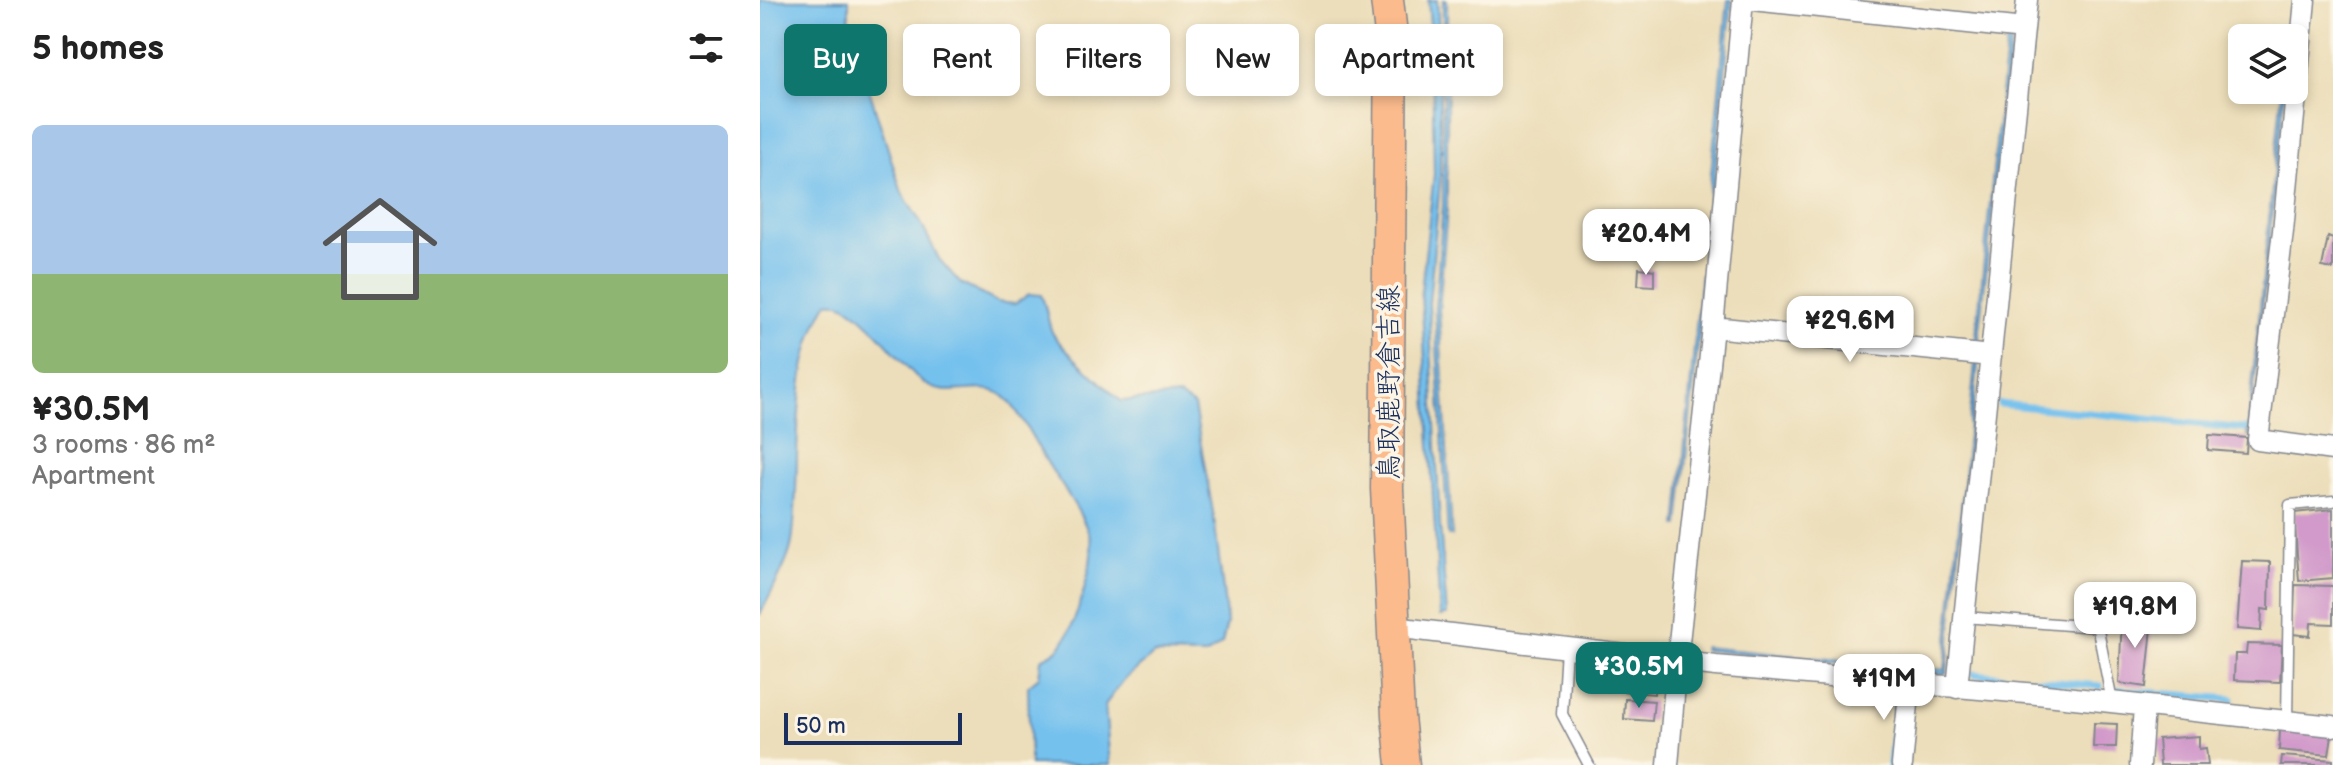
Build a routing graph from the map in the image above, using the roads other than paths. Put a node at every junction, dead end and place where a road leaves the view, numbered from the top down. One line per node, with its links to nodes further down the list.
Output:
1 (1387, 0): 12 (main road, 鳥取鹿野倉吉線)
2 (1743, 0): 7 (street)
3 (1753, 0): 6 (street)
4 (2027, 0): 6 (street)
5 (2305, 0): 9 (street)
6 (2024, 29): 8 (street)
7 (1713, 327): 8 (street); 14 (street)
8 (1991, 356): 11 (street)
9 (2333, 450)
10 (2333, 501): 19 (lane)
11 (1964, 617): 16 (street); 17 (lane)
12 (1394, 627): 13 (street); 21 (main road, 鳥取鹿野倉吉線)
13 (1566, 648): 14 (street); 22 (lane)
14 (1677, 661): 15 (street); 23 (street)
15 (1910, 684): 16 (street); 24 (street)
16 (1957, 688): 17 (street)
17 (2112, 702): 18 (street)
18 (2144, 706): 19 (street); 25 (street)
19 (2287, 722): 20 (street)
20 (2333, 726)
21 (1403, 765)
22 (1589, 765)
23 (1668, 765)
24 (1902, 765)
25 (2140, 765)

